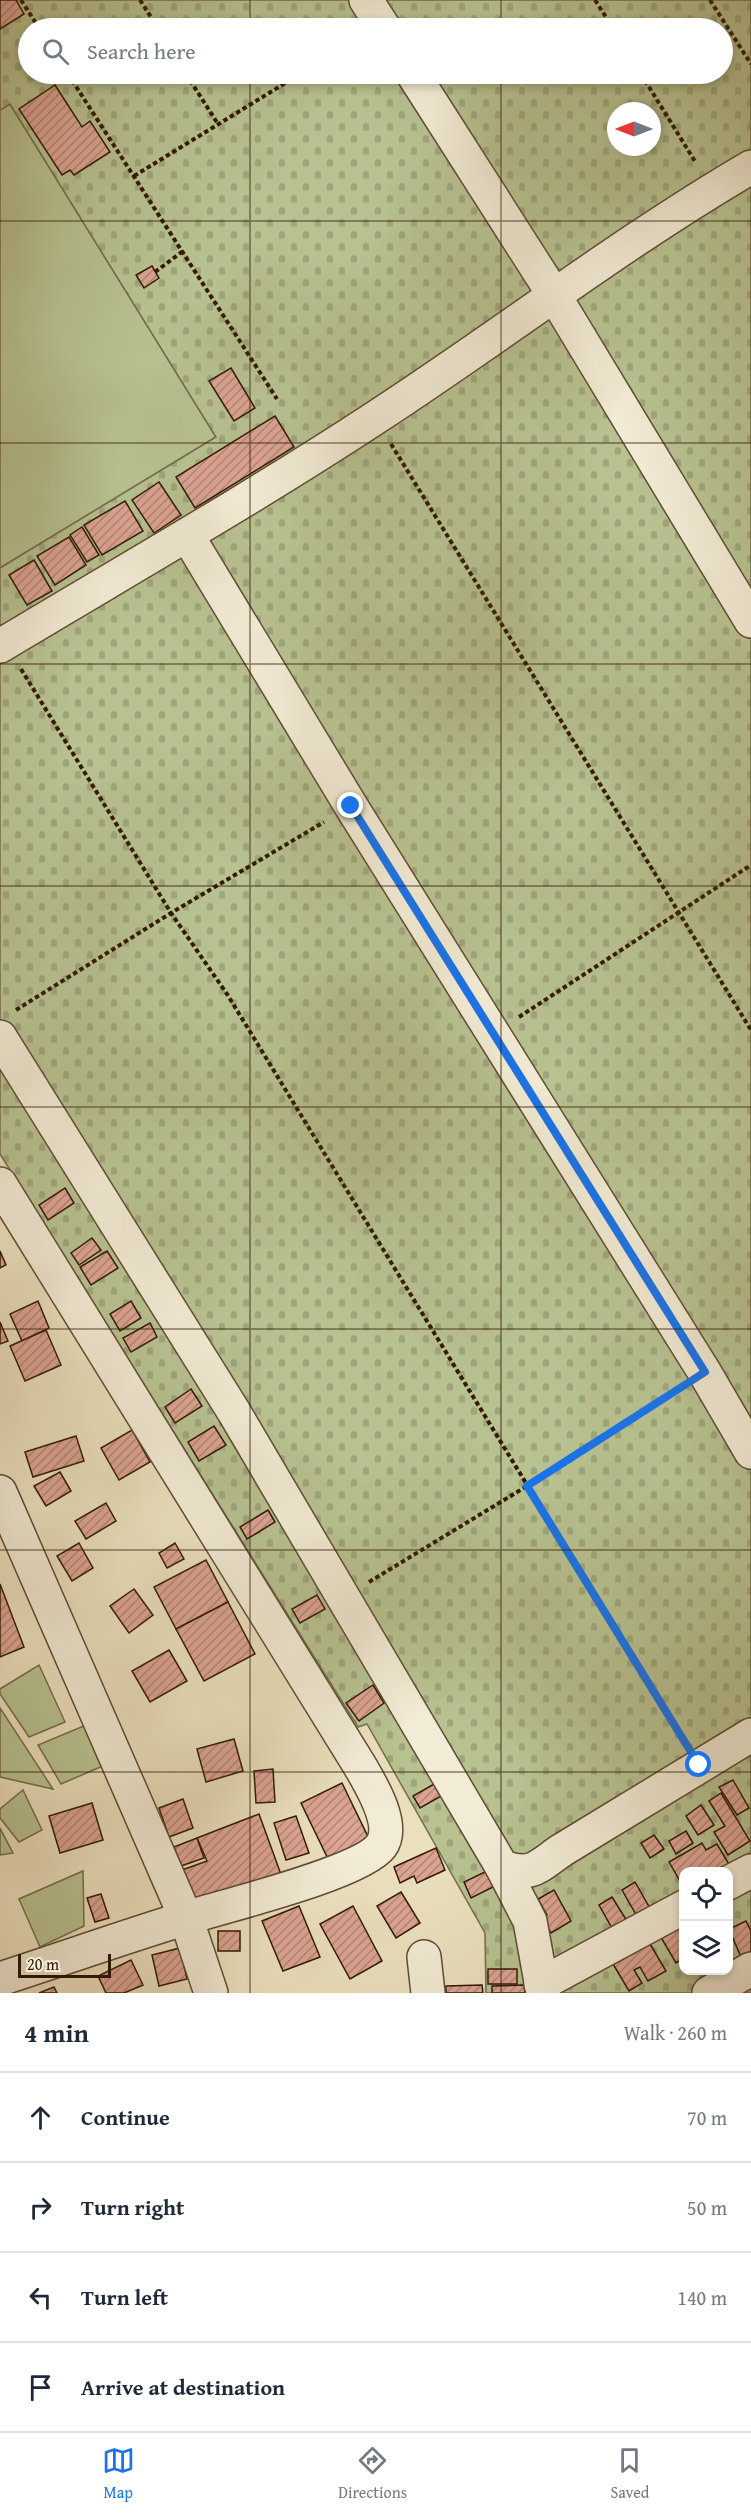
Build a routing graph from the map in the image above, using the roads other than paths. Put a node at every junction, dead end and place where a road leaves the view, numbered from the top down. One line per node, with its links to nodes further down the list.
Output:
1 (366, 0): 2 (street)
2 (378, 18)
3 (419, 84): 5 (street)
4 (751, 167): 5 (street)
5 (554, 295): 6 (street); 7 (street)
6 (187, 535): 8 (street); 11 (street)
7 (751, 621)
8 (3, 644)
9 (5, 1025): 14 (street)
10 (0, 1184): 18 (street)
11 (751, 1452)
12 (0, 1492): 18 (street)
13 (751, 1735): 14 (street)
14 (502, 1867): 22 (street)
15 (751, 1871): 16 (street)
16 (733, 1881)
17 (679, 1910): 22 (street)
18 (186, 1918): 21 (street); 23 (street)
19 (424, 1957): 24 (street)
20 (751, 1970): 25 (street)
21 (0, 1979)
22 (542, 1989)
23 (211, 1993)
24 (428, 1993)
25 (709, 1993)

